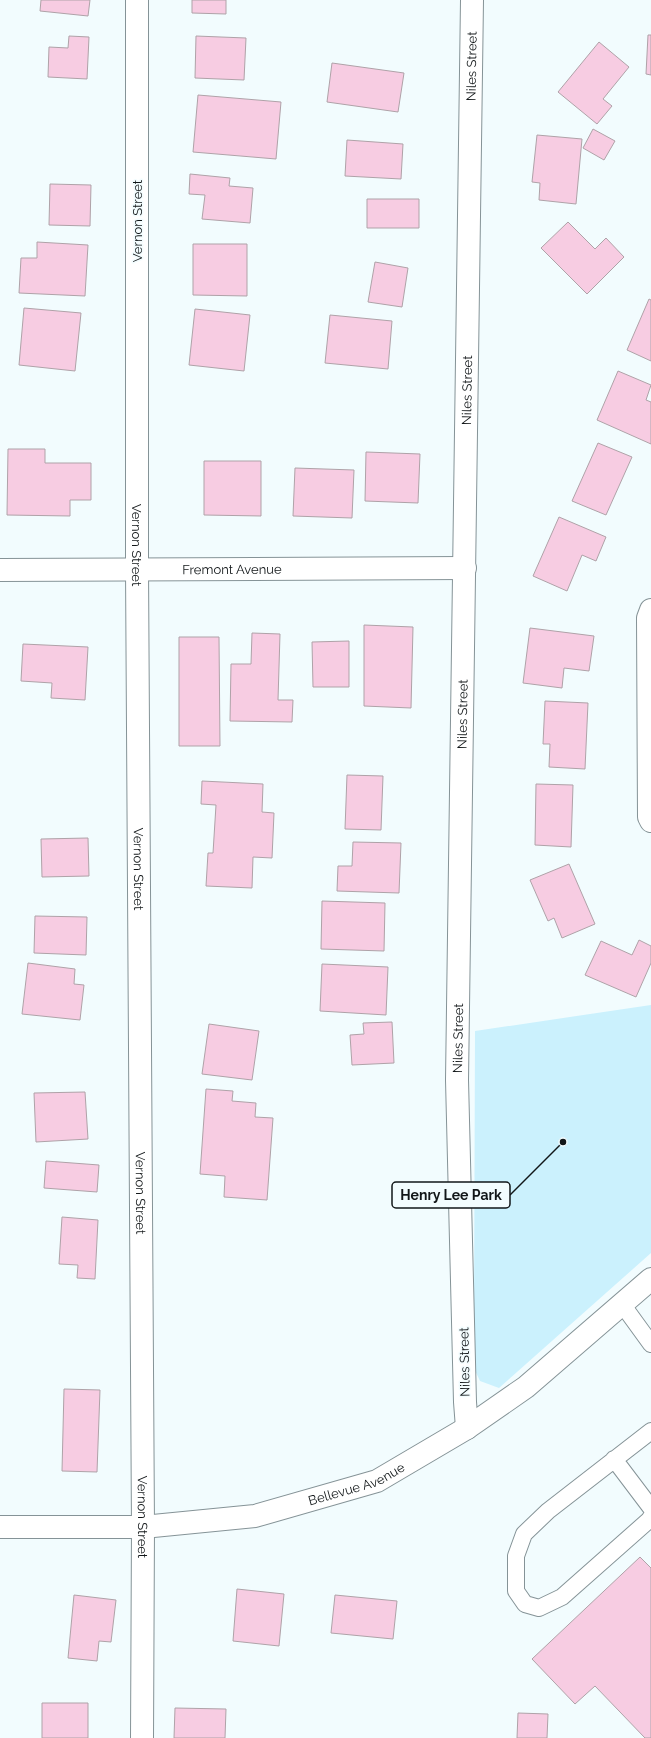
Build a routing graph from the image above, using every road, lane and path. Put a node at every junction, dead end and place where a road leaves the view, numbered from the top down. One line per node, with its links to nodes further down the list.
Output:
1 (137, 0): 4 (street, Vernon Street)
2 (472, 0): 3 (street, Niles Street)
3 (464, 568): 4 (street, Fremont Avenue); 12 (street, Niles Street)
4 (137, 569): 5 (street, Fremont Avenue); 17 (street, Vernon Street)
5 (0, 570)
6 (651, 610): 7 (street)
7 (650, 719): 8 (street)
8 (651, 821)
9 (651, 1279): 10 (street, Bellevue Avenue)
10 (622, 1304): 11 (lane); 12 (street, Bellevue Avenue)
11 (651, 1344)
12 (468, 1428): 17 (street, Bellevue Avenue)
13 (651, 1431): 14 (lane)
14 (614, 1459): 15 (lane); 16 (lane)
15 (651, 1508)
16 (651, 1517)
17 (143, 1526): 18 (street, Bellevue Avenue); 19 (street, Vernon Street)
18 (0, 1527)
19 (142, 1738)

